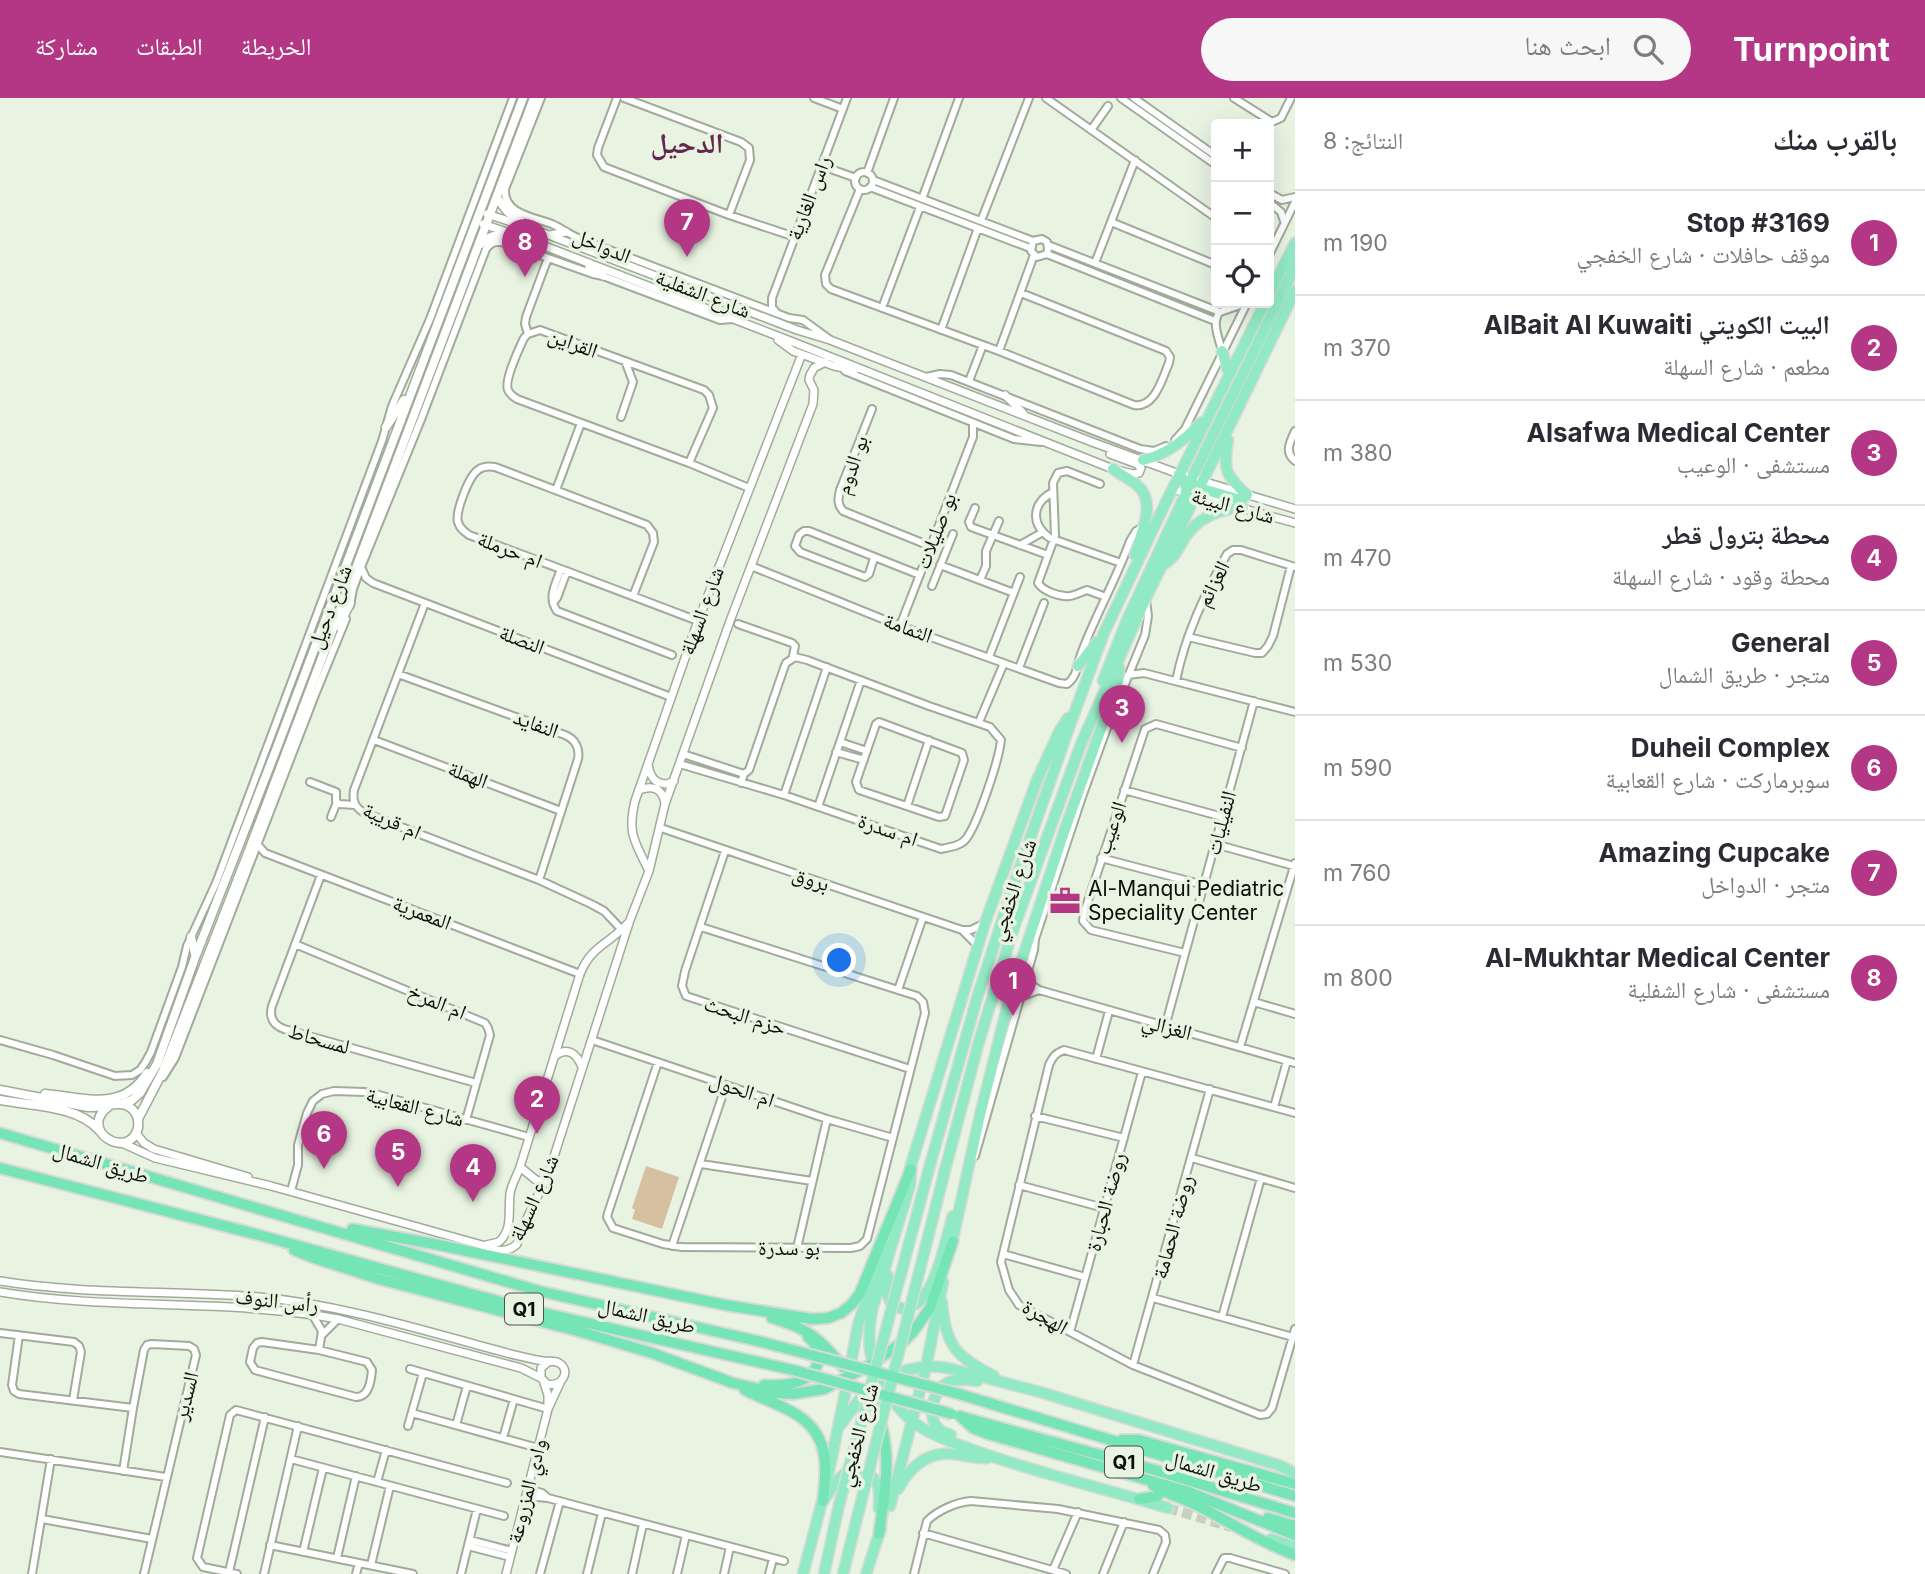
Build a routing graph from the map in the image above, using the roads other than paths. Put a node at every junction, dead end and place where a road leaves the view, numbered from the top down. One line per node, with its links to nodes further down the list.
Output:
1 (513, 98): 104 (street, شارع دحيل)
2 (523, 98): 35 (main road, شارع دحيل)
3 (538, 98): 20 (street, شارع دحيل); 25 (main road, شارع دحيل)
4 (617, 98): 38 (street)
5 (624, 98): 38 (street)
6 (814, 98): 17 (street)
7 (847, 98): 17 (street, راس الغارية)
8 (894, 98): 24 (street)
9 (960, 98): 33 (street)
10 (1029, 98): 43 (street)
11 (1046, 98): 18 (street)
12 (1121, 98): 22 (street)
13 (1134, 98): 19 (street)
14 (1234, 98): 15 (street)
15 (1291, 98)
16 (1108, 106): 18 (street)
17 (843, 109): 23 (street, راس الغارية)
18 (1091, 130): 21 (street)
19 (1211, 152)
20 (519, 156): 25 (main road); 28 (street, شارع دحيل)
21 (1135, 160): 36 (street); 40 (street)
22 (1211, 161)
23 (822, 166): 26 (street); 47 (street, راس الغارية)
24 (867, 173): 26 (street); 27 (street)
25 (505, 174): 31 (main road, شارع دحيل)
26 (856, 178): 29 (street)
27 (871, 184): 29 (street); 33 (street)
28 (505, 186): 45 (street, الدواخل)
29 (860, 189): 68 (street)
30 (1274, 196): 32 (street)
31 (496, 198): 37 (main road, شارع دحيل); 44 (main road)
32 (1295, 199): 41 (street)
33 (921, 203): 43 (street); 68 (street)
34 (1274, 206): 41 (street)
35 (480, 211): 37 (street, شارع الشفلية); 39 (main road, شارع دحيل)
36 (1211, 214)
37 (491, 215): 42 (main road, شارع دحيل); 44 (street, شارع الشفلية)
38 (729, 215): 47 (street)
39 (476, 222): 42 (street, شارع الشفلية); 95 (main road, شارع دحيل)
40 (1111, 222): 60 (street); 61 (street)
41 (1284, 222): 53 (street)
42 (487, 225): 49 (street, شارع الشفلية); 54 (main road, شارع دحيل)
43 (979, 225): 51 (street); 77 (street)
44 (533, 229): 46 (street, شارع الشفلية)
45 (566, 232): 46 (street); 67 (street, الدواخل)
46 (548, 235): 79 (street, شارع الشفلية)
47 (795, 237): 66 (street, راس الغارية)
48 (493, 242): 59 (street, شارع الشفلية); 87 (street, شارع دحيل)
49 (533, 242): 54 (main road); 58 (street, شارع الشفلية)
50 (1295, 243): 63 (highway)
51 (1032, 245): 52 (street); 56 (street)
52 (1048, 245): 55 (street); 60 (street)
53 (1274, 245)
54 (477, 249): 80 (main road, شارع دحيل)
55 (1047, 254): 56 (street); 75 (street)
56 (1034, 256): 65 (street)
57 (1295, 256): 116 (highway)
58 (573, 257): 62 (street); 74 (street, شارع الشفلية)
59 (548, 258): 62 (street, شارع الشفلية); 78 (street)
60 (1095, 263): 72 (street)
61 (1211, 263)
62 (604, 276): 74 (street, شارع الشفلية)
63 (1274, 285)
64 (1295, 291): 103 (highway, شارع الخفجي)
65 (1021, 293): 82 (street); 82 (street)
66 (772, 298): 67 (street); 73 (street)
67 (760, 307): 73 (street, الدواخل)
68 (881, 308): 77 (street)
69 (1232, 308): 72 (street)
70 (1244, 308): 83 (street)
71 (1262, 308): 89 (highway, شارع الخفجي)
72 (1220, 312): 75 (street)
73 (778, 313): 79 (street, الدواخل)
74 (733, 319): 76 (street, شارع الشفلية)
75 (1215, 321): 83 (street)
76 (754, 327): 84 (street); 91 (street, شارع الشفلية)
77 (940, 330): 81 (street)
78 (528, 334): 85 (street, القراين); 101 (street, القراين)
79 (830, 340): 90 (street, شارع الشفلية)
80 (442, 343): 87 (main road); 171 (main road, شارع دحيل)
81 (983, 345): 82 (street); 93 (street)
82 (999, 351)
83 (1223, 351): 89 (highway); 96 (street, شارع الشفلية)
84 (802, 354): 86 (street); 94 (street, شارع السهلة)
85 (625, 361): 100 (street); 112 (street, القراين)
86 (825, 362): 88 (street); 92 (street)
87 (442, 365): 140 (street, شارع دحيل)
88 (834, 366): 91 (street); 102 (street, شارع الشفلية)
89 (1229, 374): 98 (highway, شارع الخفجي)
90 (926, 377): 93 (street, شارع الشفلية); 99 (street, شارع الشفلية)
91 (881, 378): 108 (street, شارع الشفلية)
92 (810, 380): 94 (street); 138 (street, شارع السهلة)
93 (969, 381): 96 (street, شارع الشفلية)
94 (791, 383): 117 (street, شارع السهلة)
95 (412, 388): 104 (main road); 232 (main road, شارع دحيل)
96 (1005, 394): 99 (street)
97 (872, 409): 133 (street, بو الدوم)
98 (1210, 414): 110 (highway); 114 (highway, شارع الخفجي)
99 (1026, 416): 109 (street, شارع الشفلية)
100 (621, 418)
101 (581, 423): 112 (street, القراين); 119 (street)
102 (974, 423): 105 (street, شارع الشفلية); 107 (street, بو صليلات)
103 (1230, 426): 116 (highway, شارع الخفجي); 121 (highway)
104 (386, 427): 227 (street, شارع دحيل)
105 (986, 428): 107 (street); 108 (street, شارع الشفلية)
106 (1295, 431): 111 (street)
107 (973, 437): 133 (street, بو صليلات)
108 (1043, 442): 113 (street, شارع الشفلية)
109 (1092, 442): 110 (street, شارع الشفلية); 113 (street)
110 (1143, 460): 114 (street, شارع الشفلية)
111 (1295, 461)
112 (689, 463): 117 (street, القراين)
113 (1113, 469): 127 (highway)
114 (1179, 474): 116 (highway); 118 (highway, شارع الخفجي)
115 (1100, 484): 120 (street)
116 (1193, 486): 118 (highway); 121 (highway); 124 (street, شارع البيئة); 139 (highway, شارع الخفجي); 185 (highway)
117 (749, 488): 157 (street, شارع السهلة)
118 (1172, 488): 144 (highway, شارع الخفجي)
119 (556, 490): 142 (street, ام حرملة); 151 (street)
120 (1054, 492): 128 (street); 131 (street)
121 (1247, 495): 122 (street, شارع البيئة)
122 (1292, 507)
123 (975, 508): 130 (street)
124 (1243, 508): 126 (street, شارع البيئة); 139 (highway)
125 (999, 521): 130 (street)
126 (1295, 523)
127 (1143, 527): 136 (street); 144 (highway)
128 (1043, 532): 131 (street); 132 (street)
129 (953, 534): 137 (street)
130 (993, 535): 132 (street); 146 (street)
131 (1055, 539): 134 (street); 136 (street)
132 (1020, 545): 134 (street)
133 (930, 546): 143 (street, بو صليلات)
134 (1048, 555): 152 (street)
135 (874, 558): 135 (street); 143 (street)
136 (1121, 563): 152 (street)
137 (940, 565): 146 (street); 148 (street)
138 (751, 566): 159 (street, الثمامة); 189 (street, شارع السهلة)
139 (1161, 566): 153 (highway, شارع الخفجي)
140 (361, 567): 147 (street); 149 (street, شارع دحيل)
141 (1293, 567): 161 (street, العزائم); 161 (street)
142 (564, 570): 151 (street, ام حرملة); 162 (street)
143 (920, 575): 159 (street, بو صليلات)
144 (1130, 576): 160 (highway, شارع الخفجي)
145 (1020, 577): 150 (street)
146 (980, 580): 150 (street)
147 (373, 583): 149 (street); 155 (street, النصلة)
148 (932, 586)
149 (353, 589): 154 (street, شارع دحيل)
150 (1014, 593): 164 (street)
151 (633, 596): 157 (street, ام حرملة)
152 (1106, 597): 168 (street)
153 (1146, 598): 165 (highway, شارع الخفجي); 166 (street, شارع الخفجي)
154 (350, 603): 171 (main road); 210 (street, شارع دحيل)
155 (425, 603): 172 (street, ام قريبة); 177 (street, النصلة)
156 (1044, 603): 170 (street)
157 (698, 621): 177 (street, شارع السهلة)
158 (738, 624): 163 (street)
159 (900, 626): 164 (street, الثمامة)
160 (1104, 633): 168 (highway); 179 (highway, شارع الخفجي)
161 (1188, 637): 176 (street, العزائم)
162 (671, 655)
163 (795, 657): 169 (street); 193 (street)
164 (989, 657): 167 (street, الثمامة)
165 (1120, 659): 185 (highway, شارع الخفجي); 226 (highway)
166 (1135, 659): 173 (street); 174 (street, شارع الخفجي)
167 (1004, 663): 170 (street, الثمامة); 181 (street)
168 (1078, 666): 170 (street, الثمامة)
169 (827, 667): 175 (street); 199 (street)
170 (1019, 668)
171 (317, 669): 233 (main road, شارع دحيل)
172 (398, 674): 182 (street, ام قريبة); 205 (street, النفايد)
173 (1148, 674): 174 (street); 176 (street)
174 (1128, 675): 234 (street, شارع الخفجي)
175 (861, 680): 181 (street); 184 (street)
176 (1176, 681): 178 (street)
177 (671, 697): 191 (street, شارع السهلة)
178 (1254, 701): 180 (street); 186 (street, النفيليات)
179 (1077, 706): 222 (highway); 412 (highway, شارع الخفجي, bridge)
180 (1295, 712)
181 (979, 722): 204 (street, ام سدرة)
182 (374, 740): 201 (street, ام قريبة); 205 (street, الهملة)
183 (929, 740): 187 (street); 203 (street); 203 (street)
184 (840, 742): 187 (street); 188 (street)
185 (1081, 744): 413 (highway, شارع الخفجي, bridge)
186 (1242, 748): 198 (street, الوعيب); 207 (street, النفيليات)
187 (867, 751): 190 (street)
188 (836, 752): 190 (street); 204 (street)
189 (683, 754): 192 (street, شارع السهلة); 193 (street)
190 (864, 760): 203 (street)
191 (648, 764): 194 (street); 197 (street, شارع السهلة)
192 (680, 764): 194 (street, شارع السهلة); 196 (street, ام سدرة)
193 (744, 774): 196 (street)
194 (674, 781): 202 (street, شارع السهلة)
195 (310, 782): 200 (street)
196 (741, 783): 199 (street, ام سدرة)
197 (639, 790): 202 (street); 216 (street, شارع السهلة)
198 (1124, 790): 207 (street); 214 (street, الوعيب)
199 (785, 795): 204 (street, ام سدرة)
200 (337, 802): 201 (street); 206 (street)
201 (355, 804): 218 (street, ام قريبة)
202 (666, 804): 208 (street, شارع السهلة)
203 (907, 806)
204 (818, 807)
205 (561, 811): 218 (street, النفايد)
206 (331, 817)
207 (1223, 817): 209 (street, النفيليات)
208 (661, 828): 211 (street, بروق); 216 (street, شارع السهلة)
209 (1216, 844): 215 (street); 219 (street, النفيليات)
210 (258, 845): 212 (street, المعمرية); 213 (street, شارع دحيل)
211 (726, 851): 220 (street, بروق); 223 (street, حزم البحث)
212 (265, 853): 213 (street); 217 (street, المعمرية)
213 (254, 855): 228 (street, شارع دحيل)
214 (1101, 858): 219 (street); 231 (street, الوعيب)
215 (1294, 865): 239 (street)
216 (649, 871): 221 (street, شارع السهلة)
217 (321, 875): 229 (street, لمسحاط); 235 (street, المعمرية)
218 (539, 880): 224 (street, ام قريبة)
219 (1204, 885): 231 (street, النفيليات)
220 (923, 917): 225 (street, بروق); 236 (street)
221 (630, 920): 224 (street, شارع السهلة); 245 (street, شارع السهلة)
222 (985, 923): 225 (street); 230 (highway)
223 (701, 927): 236 (street, بو سدرة); 253 (street, حزم البحث)
224 (622, 930): 235 (street, شارع السهلة)
225 (962, 930): 230 (street, بروق)
226 (1029, 935): 234 (highway); 281 (highway)
227 (191, 937): 232 (main road); 244 (street, شارع دحيل)
228 (218, 944): 233 (main road); 255 (street, شارع دحيل)
229 (295, 944): 256 (street, ام المرخ); 256 (street, لمسحاط)
230 (978, 946): 280 (highway)
231 (1185, 953): 242 (street, النفيليات)
232 (195, 955): 243 (main road, شارع دحيل)
233 (207, 957): 255 (main road, شارع دحيل)
234 (1028, 969): 237 (street); 238 (street, شارع الخفجي)
235 (580, 974): 247 (street, شارع السهلة)
236 (898, 990): 253 (street, بو سدرة)
237 (1039, 990): 238 (street); 240 (street, الغزالي)
238 (1020, 997): 281 (street, شارع الخفجي)
239 (1254, 1002): 241 (street); 246 (street)
240 (1109, 1011): 242 (street, الغزالي); 248 (street)
241 (1295, 1013)
242 (1166, 1027): 246 (street, الغزالي)
243 (168, 1034): 259 (main road); 261 (main road, شارع دحيل)
244 (0, 1040)
245 (592, 1040): 250 (street, ام الحول); 252 (street, شارع السهلة)
246 (1240, 1047): 249 (street, الغزالي)
247 (554, 1057): 252 (street); 272 (street, شارع السهلة)
248 (1096, 1059): 254 (street, الهجرة); 265 (street, الهجرة)
249 (1287, 1061): 251 (street, الغزالي); 263 (street)
250 (658, 1062): 257 (street, ام الحول); 294 (street, بو سدرة)
251 (1295, 1063)
252 (582, 1068): 284 (street, شارع السهلة)
253 (910, 1069): 273 (street, بو سدرة)
254 (1142, 1072): 258 (street, الهجرة); 274 (street, روضة الحبارة)
255 (158, 1082): 266 (main road, شارع دحيل)
256 (476, 1083): 268 (street, ام المرخ)
257 (726, 1085): 267 (street, ام الحول); 277 (street)
258 (1210, 1089): 263 (street, الهجرة); 276 (street, روضة الحمامة)
259 (3, 1091): 262 (main road)
260 (0, 1100): 269 (main road, طريق الشمال)
261 (121, 1104): 262 (main road); 266 (main road)
262 (109, 1106): 269 (main road)
263 (1273, 1107): 264 (street, الهجرة)
264 (1295, 1113)
265 (1035, 1116): 274 (street); 285 (street, الهجرة)
266 (138, 1119): 271 (main road)
267 (827, 1119): 273 (street, ام الحول); 283 (street)
268 (466, 1120): 272 (street, شارع القعابية); 288 (street, شارع القعابية)
269 (100, 1131): 275 (main road)
270 (1, 1132): 290 (highway, طريق الشمال / Q1)
271 (136, 1133): 275 (main road); 286 (street, طريق الشمال)
272 (529, 1138): 278 (street, شارع السهلة)
273 (893, 1138): 295 (street, بو سدرة)
274 (1124, 1138): 289 (street, روضة الحبارة)
275 (122, 1143): 286 (street, طريق الشمال)
276 (1192, 1158): 282 (street); 302 (street, روضة الحمامة)
277 (701, 1164): 283 (street); 294 (street)
278 (520, 1167): 284 (street); 293 (street, شارع السهلة)
279 (0, 1168): 291 (highway, طريق الشمال / Q1)
280 (911, 1169): 297 (highway); 303 (highway); 320 (highway)
281 (967, 1178): 292 (highway); 297 (highway)
282 (1261, 1178): 287 (street); 305 (street)
283 (812, 1181): 295 (street)
284 (545, 1182): 293 (street, شارع السهلة)
285 (1019, 1185): 289 (street); 296 (street, الهجرة)
286 (271, 1186): 288 (street, طريق الشمال)
287 (1295, 1188)
288 (291, 1191): 293 (street, طريق الشمال)
289 (1104, 1208): 298 (street, روضة الحبارة)
290 (297, 1219): 303 (highway); 341 (highway, طريق الشمال / Q1, bridge)
291 (259, 1234): 324 (highway); 333 (highway, طريق الشمال / Q1, bridge)
292 (953, 1241): 300 (highway); 315 (highway)
293 (482, 1245)
294 (672, 1246): 295 (street, بو سدرة)
295 (797, 1248)
296 (1003, 1254): 298 (street); 308 (street, الهجرة)
297 (890, 1255): 315 (highway)
298 (1085, 1277): 308 (street, روضة الحبارة)
299 (0, 1281): 314 (street, رأس النوف)
300 (942, 1288): 317 (highway); 325 (highway)
301 (0, 1292): 304 (street, رأس النوف)
302 (1153, 1298): 305 (street); 316 (street, روضة الحمامة)
303 (725, 1305): 307 (highway)
304 (313, 1314): 306 (street, رأس النوف); 312 (street)
305 (1222, 1317): 310 (street)
306 (338, 1319): 312 (street); 321 (street, رأس النوف)
307 (795, 1326): 320 (highway); 324 (highway)
308 (1070, 1332): 316 (street, الهجرة)
309 (0, 1333): 311 (street)
310 (1294, 1333): 316 (street, الهجرة)
311 (19, 1335): 329 (street); 329 (street)
312 (322, 1335): 313 (street)
313 (318, 1350): 313 (street)
314 (548, 1362): 321 (street); 323 (street)
315 (872, 1364): 320 (highway); 322 (highway)
316 (1133, 1365)
317 (926, 1367): 322 (highway); 325 (highway); 335 (highway)
318 (410, 1369): 319 (street)
319 (424, 1373): 326 (street); 332 (street)
320 (849, 1374): 324 (highway); 327 (highway); 339 (highway)
321 (542, 1380): 323 (street); 331 (street, وادي المزروعة)
322 (881, 1381): 327 (highway); 335 (highway)
323 (560, 1382): 331 (street, وادي المزروعة)
324 (733, 1383): 365 (highway)
325 (1017, 1385): 345 (highway); 348 (highway)
326 (467, 1386): 328 (street); 336 (street)
327 (866, 1393): 339 (highway); 378 (highway)
328 (514, 1399): 331 (street); 340 (street)
329 (74, 1400): 330 (street)
330 (133, 1408): 351 (street, السدير); 354 (street, السدير)
331 (548, 1409): 342 (street, وادي المزروعة)
332 (412, 1413): 336 (street); 338 (street)
333 (956, 1415): 355 (highway); 371 (highway, طريق الشمال / Q1)
334 (265, 1417): 337 (street); 397 (street); 397 (street)
335 (912, 1421): 345 (highway); 366 (highway)
336 (456, 1425): 340 (street)
337 (298, 1426): 343 (street); 347 (street)
338 (408, 1426)
339 (836, 1430): 365 (highway)
340 (503, 1438): 342 (street)
341 (1113, 1441): 358 (highway); 362 (highway, طريق الشمال / Q1)
342 (538, 1448): 360 (street, وادي المزروعة)
343 (386, 1450): 356 (street); 357 (street)
344 (0, 1452): 346 (street)
345 (994, 1458): 363 (highway); 366 (highway)
346 (51, 1459): 351 (street); 374 (street)
347 (290, 1459): 350 (street); 385 (street)
348 (1278, 1465): 349 (highway); 352 (highway)
349 (1295, 1465)
350 (323, 1468): 353 (street); 388 (street)
351 (123, 1471): 354 (street)
352 (1295, 1473)
353 (356, 1476): 356 (street); 391 (street)
354 (166, 1477): 382 (street, السدير)
355 (1148, 1481): 381 (highway); 390 (highway)
356 (377, 1482): 359 (street)
357 (507, 1483)
358 (1295, 1484)
359 (390, 1486): 368 (street); 395 (street)
360 (527, 1493): 364 (street); 389 (street, وادي المزروعة)
361 (1158, 1496): 363 (highway)
362 (1295, 1496)
363 (1139, 1499): 367 (highway)
364 (559, 1501): 370 (street); 405 (street)
365 (823, 1501): 378 (highway); 411 (highway)
366 (890, 1506): 378 (highway)
367 (1168, 1508)
368 (477, 1509): 372 (street); 384 (street)
369 (1078, 1512): 375 (street); 379 (street); 396 (street)
370 (602, 1513): 376 (street); 406 (street)
371 (1295, 1513)
372 (503, 1516)
373 (1262, 1517): 377 (highway)
374 (42, 1519): 382 (street); 398 (street)
375 (1124, 1522): 417 (street); 418 (street)
376 (643, 1524): 380 (street); 407 (street)
377 (1295, 1526)
378 (879, 1534): 414 (highway)
379 (923, 1534): 396 (street); 415 (street)
380 (686, 1535): 386 (street); 408 (street)
381 (1295, 1535)
382 (152, 1539): 399 (street, السدير)
383 (1270, 1539): 387 (highway)
384 (469, 1543): 389 (street); 403 (street)
385 (270, 1545): 388 (street); 400 (street)
386 (730, 1547): 392 (street); 409 (street)
387 (1295, 1547)
388 (303, 1552): 391 (street)
389 (511, 1554): 404 (street, وادي المزروعة)
390 (1295, 1555)
391 (337, 1558): 394 (street)
392 (773, 1559): 393 (street); 410 (street)
393 (784, 1562)
394 (359, 1563): 395 (street); 401 (street)
395 (370, 1565): 402 (street)
396 (1053, 1570): 416 (street)
397 (233, 1573)
398 (32, 1574)
399 (144, 1574)
400 (264, 1574)
401 (356, 1574)
402 (413, 1574)
403 (461, 1574)
404 (506, 1574)
405 (540, 1574)
406 (587, 1574)
407 (632, 1574)
408 (677, 1574)
409 (724, 1574)
410 (769, 1574)
411 (803, 1574)
412 (824, 1574)
413 (843, 1574)
414 (866, 1574)
415 (914, 1574)
416 (1066, 1574)
417 (1103, 1574)
418 (1153, 1574)
419 (1216, 1574): 420 (street)
420 (1285, 1574)

